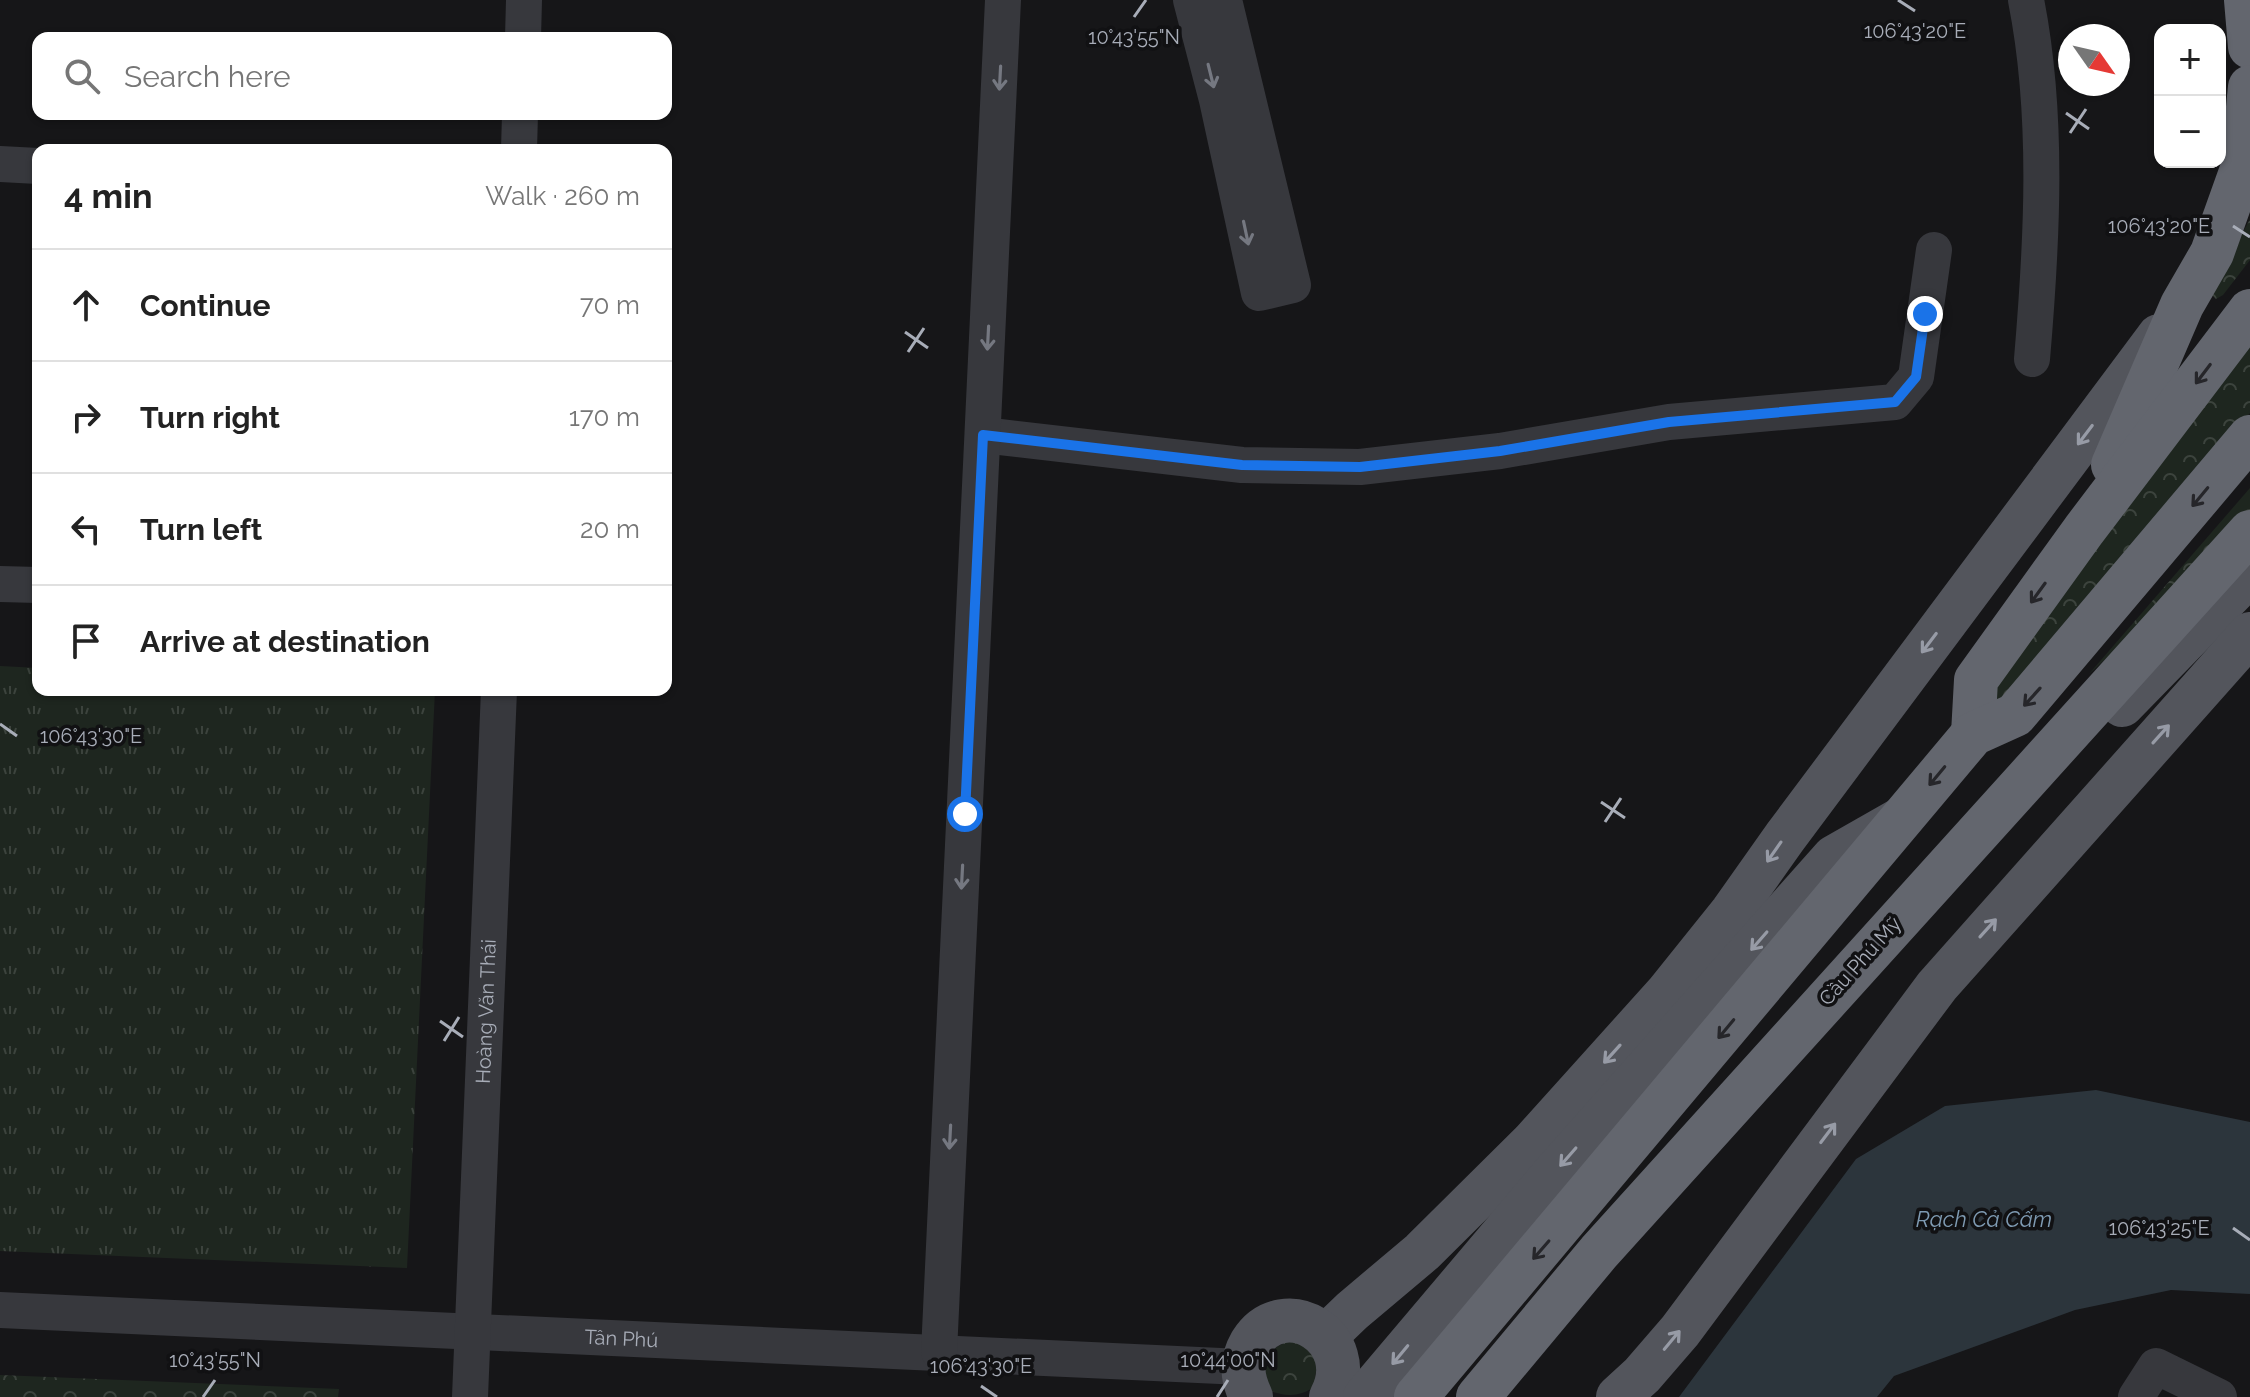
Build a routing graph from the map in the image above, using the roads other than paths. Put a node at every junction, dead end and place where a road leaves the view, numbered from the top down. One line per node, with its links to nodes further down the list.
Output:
1 (524, 0): 7 (street)
2 (1003, 0): 18 (street, one-way to 18)
3 (1191, 0): 4 (street, one-way to 4)
4 (1224, 0)
5 (2026, 0): 17 (street)
6 (2246, 0): 8 (highway)
7 (523, 32)
8 (2250, 47)
9 (2250, 87): 15 (highway)
10 (520, 120): 11 (street)
11 (519, 144)
12 (0, 164): 13 (street)
13 (32, 166)
14 (1934, 250): 18 (street)
15 (2182, 305): 20 (highway); 32 (main road, one-way to 32)
16 (2250, 311): 20 (highway, one-way to 20)
17 (2032, 359)
18 (983, 435): 33 (street, one-way to 33)
19 (2250, 437): 27 (highway, one-way to 27)
20 (2084, 530): 27 (highway, one-way to 27)
21 (2250, 532): 29 (highway, Cầu Phú Mỹ)
22 (2250, 574): 29 (main road, Cầu Phú Mỹ)
23 (0, 584): 24 (street)
24 (32, 585)
25 (2250, 634): 41 (main road, one-way to 25)
26 (499, 696): 31 (street, Hoàng Văn Thái)
27 (1973, 734): 28 (highway, one-way to 28)
28 (1901, 819): 37 (main road, one-way to 37); 38 (highway, one-way to 38)
29 (1823, 1017): 39 (highway, Cầu Phú Mỹ); 40 (main road, Cầu Phú Mỹ)
30 (0, 1310): 31 (street, Tân Phú)
31 (474, 1331): 33 (street, Tân Phú); 35 (street, Hoàng Văn Thái)
32 (1326, 1336): 34 (main road); 36 (main road)
33 (939, 1352): 34 (street, Tân Phú)
34 (1247, 1382)
35 (470, 1397)
36 (1331, 1397)
37 (1365, 1397)
38 (1416, 1397)
39 (1478, 1397)
40 (1499, 1397)
41 (1618, 1397)
42 (2136, 1397): 43 (street)
43 (2219, 1397)

